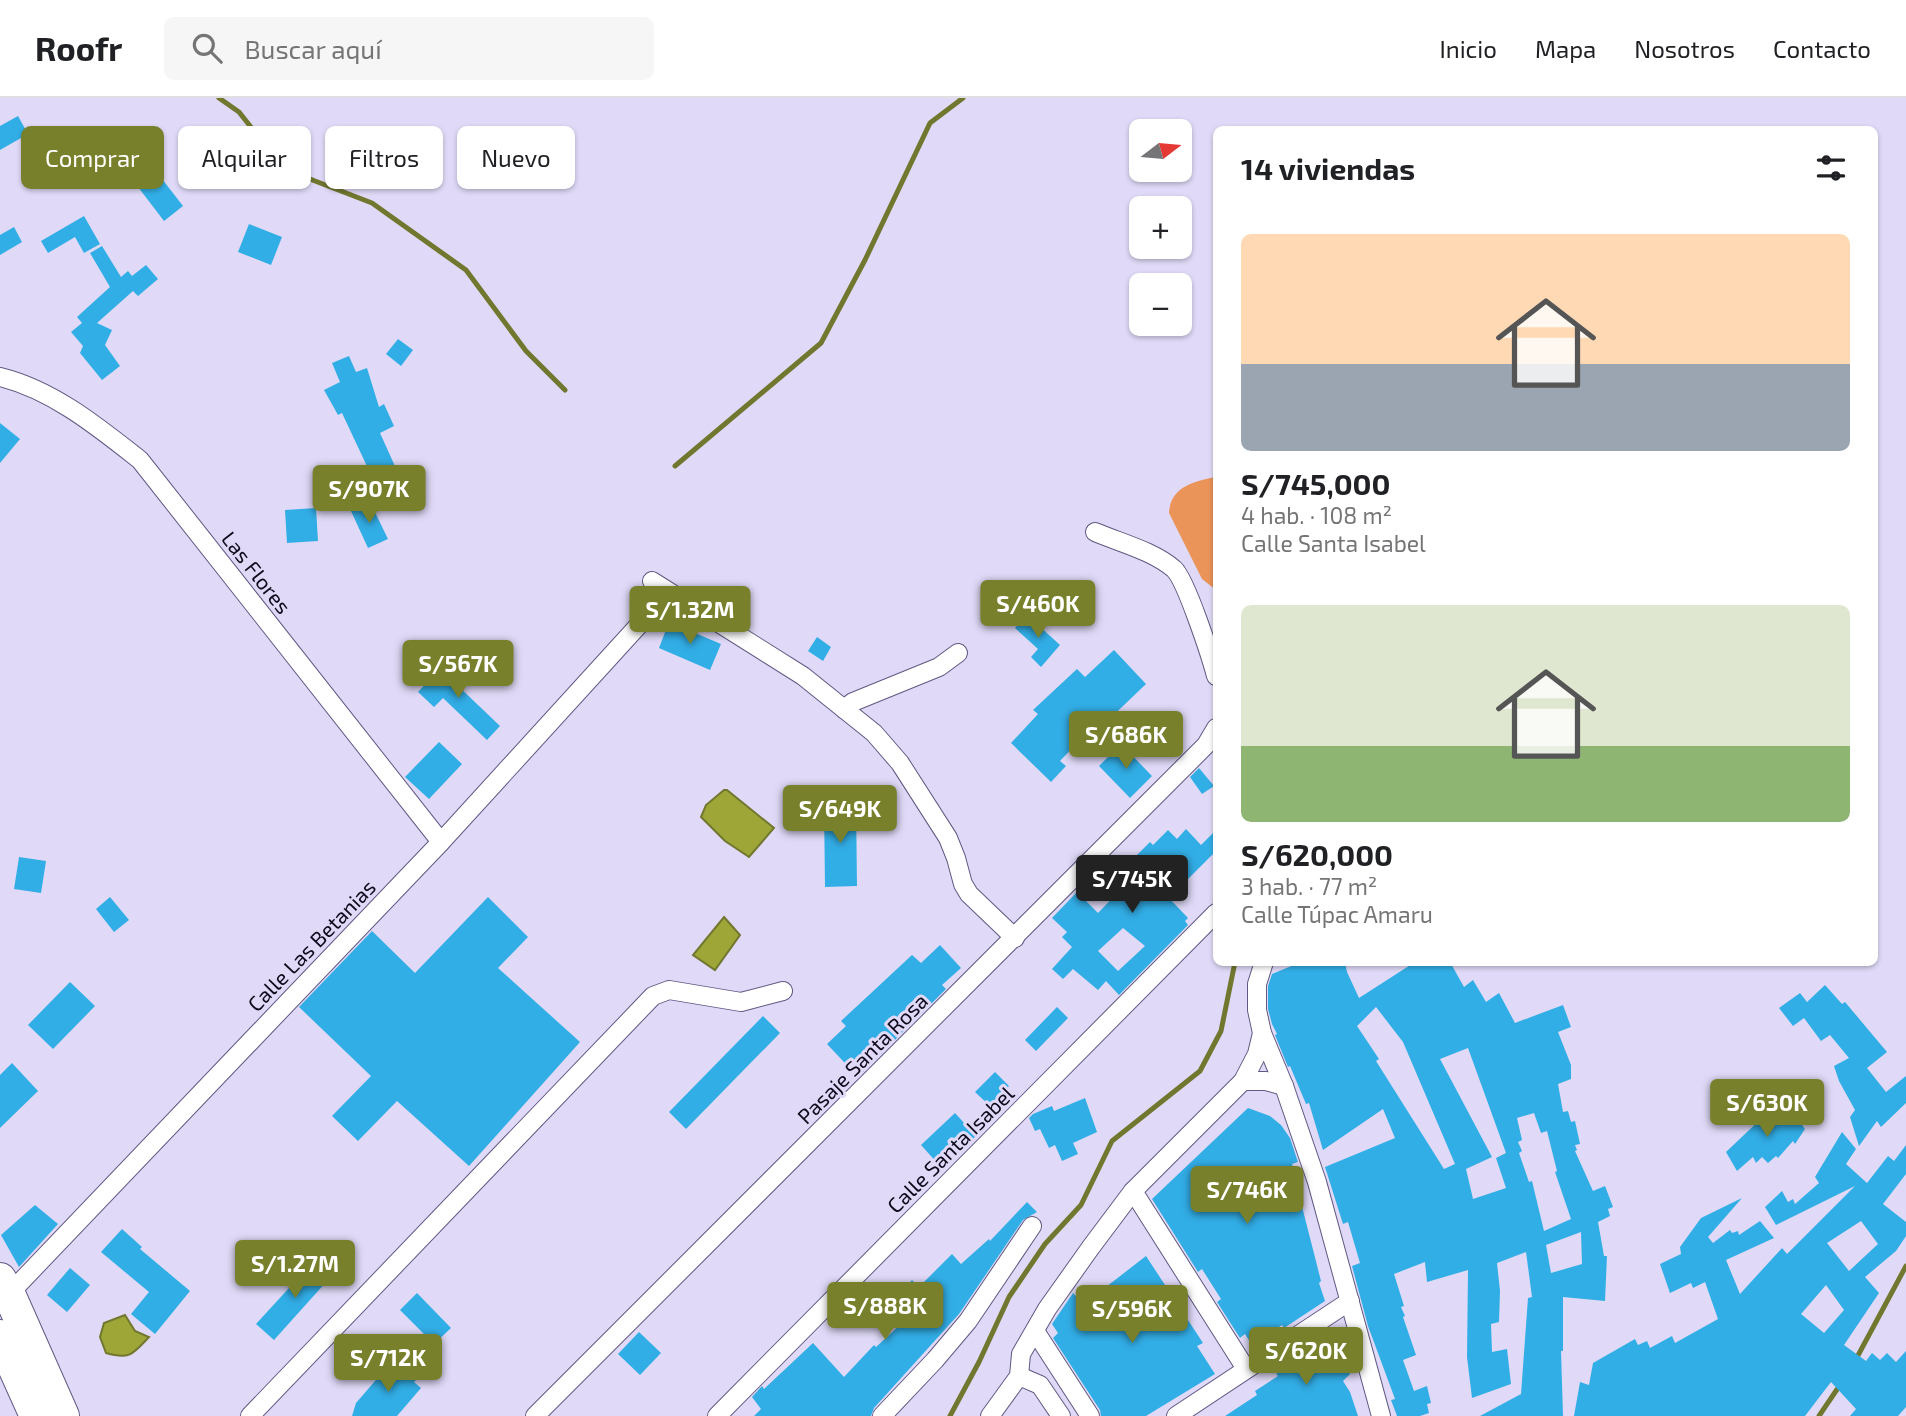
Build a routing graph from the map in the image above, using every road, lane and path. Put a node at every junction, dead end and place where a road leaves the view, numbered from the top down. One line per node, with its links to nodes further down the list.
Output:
1 (0, 377): 9 (street, Las Flores)
2 (1095, 532): 6 (street)
3 (652, 582): 7 (street)
4 (648, 615): 9 (street, Calle Las Betanias)
5 (958, 653): 7 (street)
6 (1213, 663)
7 (844, 709): 11 (street)
8 (1211, 749): 11 (street, Pasaje Santa Rosa)
9 (441, 842): 19 (street, Calle Las Betanias)
10 (1213, 916): 31 (street, Calle Santa Isabel)
11 (1015, 938): 30 (street, Pasaje Santa Rosa)
12 (1263, 966): 14 (street)
13 (783, 991): 29 (street)
14 (1262, 1033): 15 (street); 16 (street)
15 (1243, 1081): 16 (street); 17 (street)
16 (1284, 1086): 20 (street)
17 (1133, 1191): 21 (street); 24 (street)
18 (1032, 1226): 32 (street)
19 (3, 1290): 28 (highway)
20 (1350, 1301): 24 (street); 37 (street)
21 (1035, 1331): 23 (street); 25 (street)
22 (0, 1336): 27 (highway)
23 (1059, 1368): 26 (street); 35 (street)
24 (1246, 1369): 36 (street)
25 (1019, 1376): 26 (street); 33 (street)
26 (1040, 1385): 34 (street)
27 (36, 1416)
28 (63, 1416)
29 (250, 1416)
30 (536, 1416)
31 (717, 1416)
32 (882, 1416)
33 (990, 1416)
34 (1061, 1416)
35 (1090, 1416)
36 (1176, 1416)
37 (1381, 1416)

